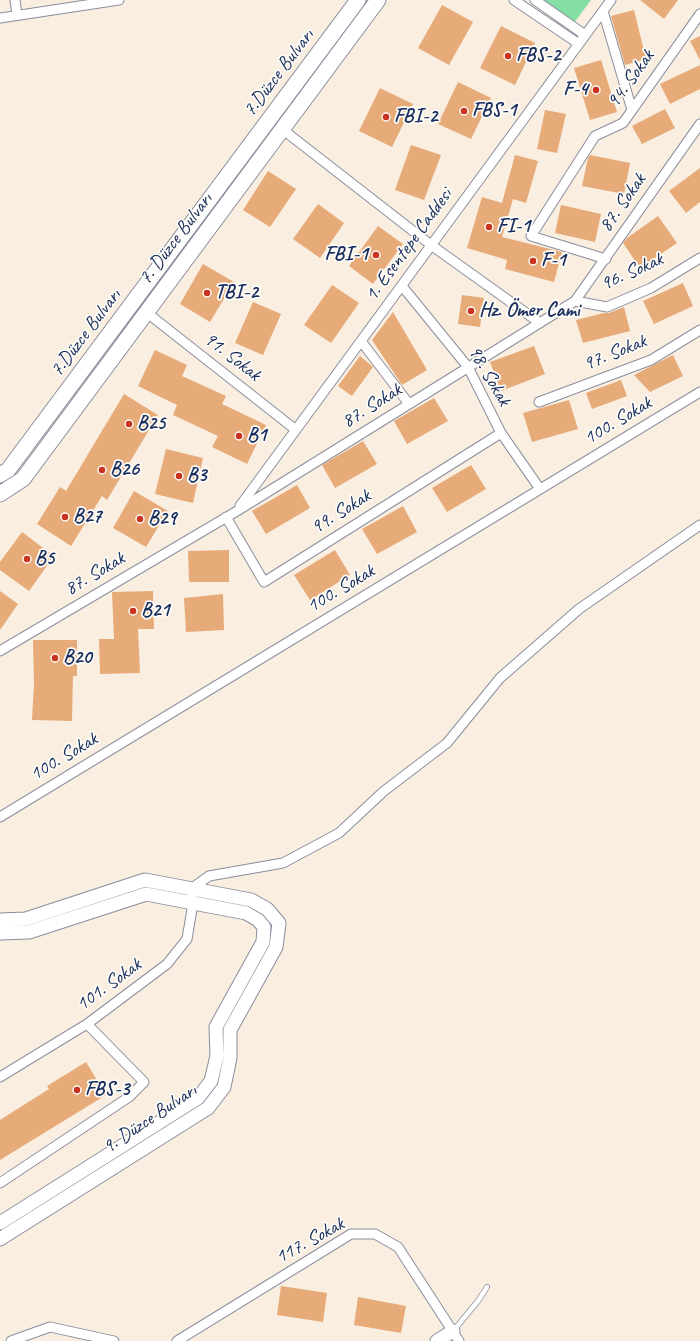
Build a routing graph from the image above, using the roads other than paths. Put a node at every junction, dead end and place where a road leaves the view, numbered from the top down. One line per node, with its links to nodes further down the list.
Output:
1 (15, 0): 10 (street)
2 (119, 0): 10 (street)
3 (358, 0): 32 (main road, 7.Düzce Bulvarı)
4 (378, 0): 16 (main road, 7. Düzce Bulvarı)
5 (514, 0): 13 (street)
6 (535, 0): 12 (street)
7 (611, 0): 8 (street, 1. Esentepe Caddesi)
8 (603, 11): 12 (street, 1. Esentepe Caddesi); 14 (street)
9 (700, 14): 14 (street, 94. Sokak)
10 (17, 15): 11 (street)
11 (0, 18)
12 (585, 35): 13 (street, 1. Esentepe Caddesi)
13 (579, 44): 17 (street, 1. Esentepe Caddesi)
14 (632, 110): 19 (street, 94. Sokak)
15 (699, 127): 19 (street, 87. Sokak)
16 (282, 129): 17 (street); 22 (main road, 7. Düzce Bulvarı)
17 (431, 245): 20 (street, 1. Esentepe Caddesi); 23 (street)
18 (700, 258): 21 (street, 96. Sokak)
19 (606, 259): 21 (street, 87. Sokak)
20 (402, 286): 25 (street, 1. Esentepe Caddesi); 26 (street, 98. Sokak)
21 (575, 301): 23 (street, 87. Sokak)
22 (146, 312): 30 (street, 91. Sokak); 34 (main road, 7. Düzce Bulvarı)
23 (540, 323): 26 (street, 87. Sokak)
24 (700, 330): 28 (street, 97. Sokak)
25 (361, 341): 29 (street); 30 (street, 1. Esentepe Caddesi)
26 (468, 367): 29 (street, 87. Sokak); 31 (street, 98. Sokak)
27 (700, 392): 33 (street, 100. Sokak)
28 (539, 402)
29 (409, 404): 35 (street, 87. Sokak)
30 (296, 430): 35 (street, 1. Esentepe Caddesi)
31 (501, 433): 33 (street, 98. Sokak); 36 (street, 99. Sokak)
32 (0, 475)
33 (540, 489): 39 (street, 100. Sokak)
34 (0, 494)
35 (237, 511): 36 (street, 87. Sokak)
36 (226, 517): 38 (street, 87. Sokak)
37 (700, 525): 40 (street)
38 (0, 651)
39 (0, 817)
40 (191, 889): 41 (street, 101. Sokak); 42 (main road, 9. Düzce Bulvarı); 48 (main road, 9. Düzce Bulvarı)
41 (193, 903): 43 (main road, 9. Düzce Bulvarı); 44 (street, 101. Sokak); 47 (main road, 9. Düzce Bulvarı)
42 (0, 920)
43 (0, 934)
44 (87, 1024): 45 (street, 101. Sokak); 46 (street)
45 (0, 1077)
46 (0, 1183)
47 (0, 1223)
48 (0, 1239)
49 (487, 1287): 50 (lane)
50 (456, 1336): 53 (street, 117. Sokak); 54 (main road)
51 (11, 1341): 52 (street)
52 (114, 1341)
53 (177, 1341)
54 (437, 1341)

